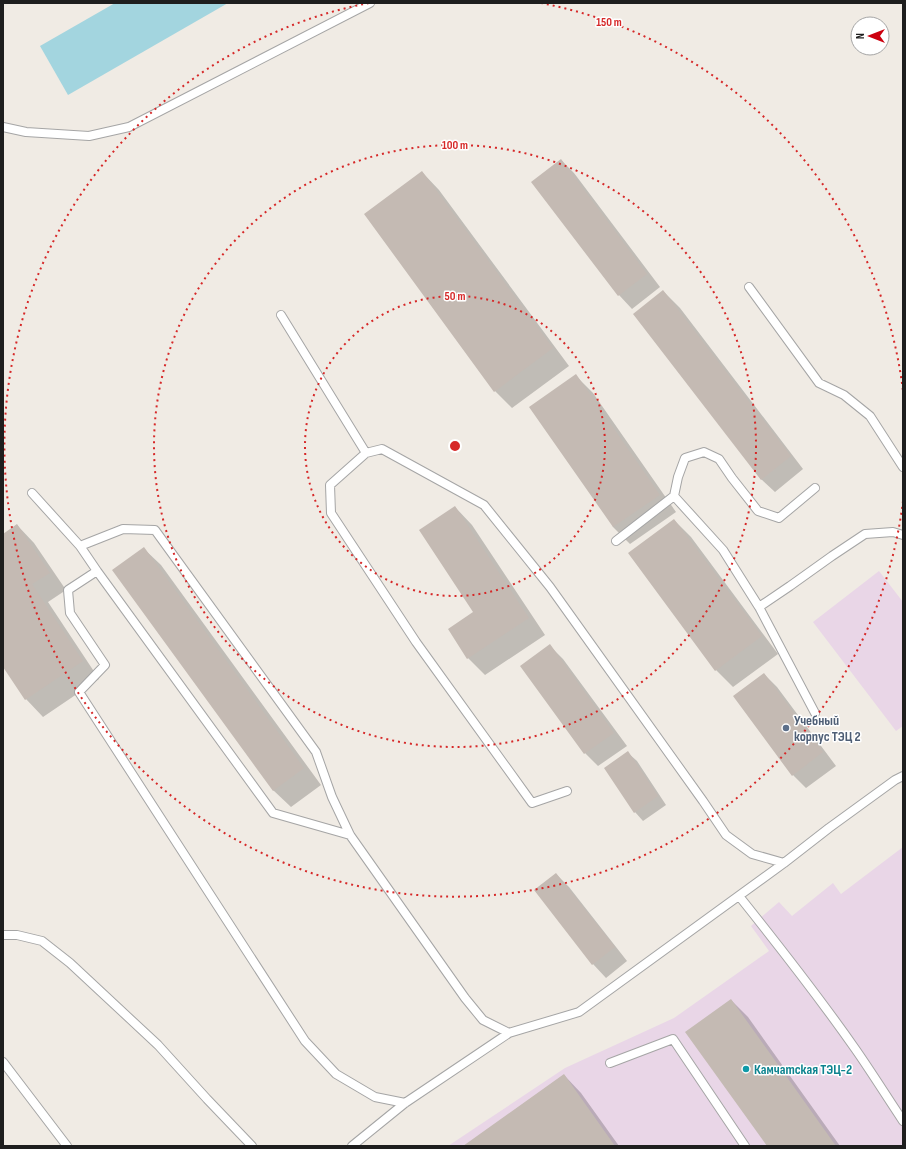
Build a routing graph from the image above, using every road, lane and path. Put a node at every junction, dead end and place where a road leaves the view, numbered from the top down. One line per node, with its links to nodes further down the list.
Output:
1 (370, 3): 2 (lane)
2 (3, 127)
3 (749, 287): 6 (lane)
4 (281, 315): 5 (lane)
5 (366, 453): 17 (lane); 19 (lane)
6 (903, 467)
7 (815, 488): 9 (lane)
8 (32, 493): 12 (lane)
9 (674, 496): 11 (lane); 14 (lane)
10 (903, 535): 14 (lane)
11 (616, 541)
12 (80, 546): 13 (lane); 18 (lane)
13 (97, 571): 18 (lane); 25 (lane)
14 (759, 607): 15 (lane)
15 (815, 713)
16 (903, 776): 19 (lane)
17 (567, 791)
18 (350, 835): 22 (lane)
19 (784, 863): 20 (lane)
20 (739, 896): 22 (lane); 26 (lane)
21 (3, 935): 28 (lane)
22 (509, 1033): 25 (lane)
23 (3, 1062): 27 (lane)
24 (610, 1063): 30 (lane)
25 (406, 1102): 29 (lane)
26 (903, 1121)
27 (66, 1146)
28 (252, 1146)
29 (352, 1146)
30 (745, 1146)

